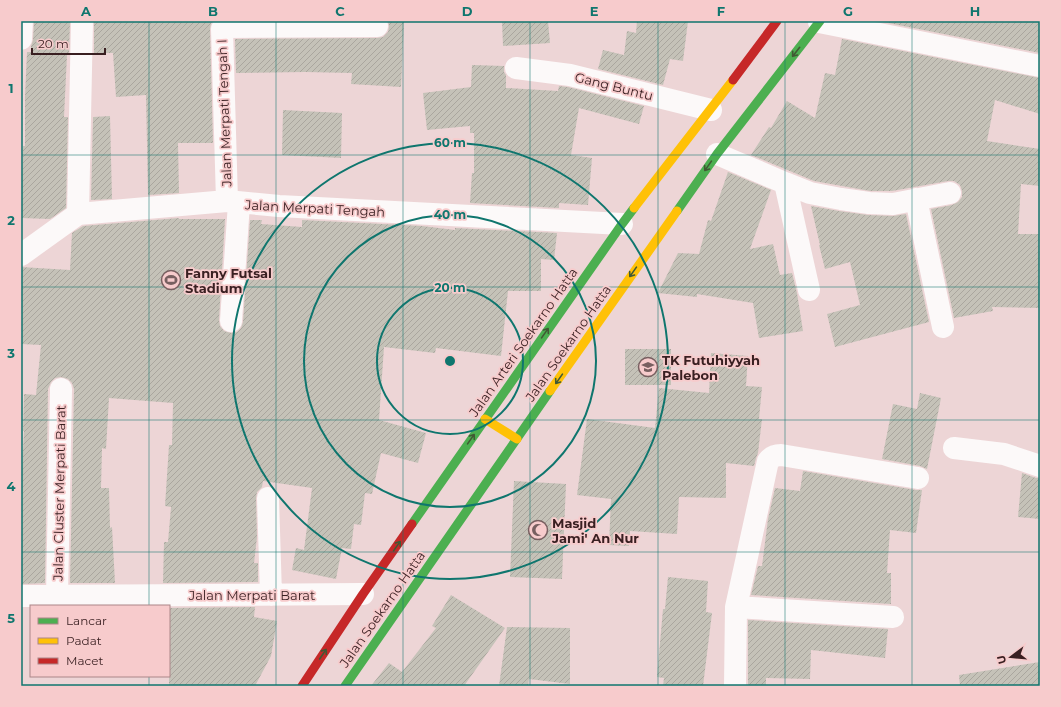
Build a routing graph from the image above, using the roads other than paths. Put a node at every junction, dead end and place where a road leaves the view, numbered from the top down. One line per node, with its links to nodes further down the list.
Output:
1 (22, 21): 6 (street)
2 (82, 21): 15 (street)
3 (776, 21): 9 (main road, Jalan Arteri Soekarno Hatta)
4 (819, 21): 7 (street); 10 (main road, Jalan Soekarno Hatta, one-way to 10)
5 (377, 26): 14 (street, Jalan Merpati Tengah I)
6 (21, 39)
7 (1040, 66)
8 (516, 68): 9 (street, Gang Buntu)
9 (711, 110): 16 (main road, Jalan Arteri Soekarno Hatta)
10 (717, 154): 11 (street); 23 (main road, Jalan Soekarno Hatta, one-way to 23)
11 (785, 183): 13 (street); 18 (street)
12 (950, 193): 13 (street)
13 (916, 199): 20 (street)
14 (233, 202): 15 (street, Jalan Merpati Tengah); 16 (street, Jalan Merpati Tengah); 19 (street)
15 (78, 214): 17 (street)
16 (622, 224): 22 (main road, Jalan Arteri Soekarno Hatta, one-way to 16)
17 (21, 255)
18 (809, 290)
19 (231, 321)
20 (943, 327)
21 (61, 389): 31 (street, Jalan Cluster Merpati Barat)
22 (485, 419): 23 (main road); 28 (main road, Jalan Arteri Soekarno Hatta, one-way to 22)
23 (517, 439): 35 (main road, Jalan Soekarno Hatta)
24 (954, 448): 25 (street)
25 (1040, 466)
26 (918, 478): 32 (street)
27 (268, 498): 29 (street)
28 (363, 594): 29 (street, Jalan Merpati Barat); 34 (main road, Jalan Arteri Soekarno Hatta, one-way to 28)
29 (271, 595): 31 (street, Jalan Merpati Barat)
30 (21, 596): 31 (street, Jalan Merpati Barat)
31 (57, 596)
32 (736, 607): 33 (street); 36 (street)
33 (893, 617)
34 (302, 686)
35 (345, 686)
36 (734, 686)

